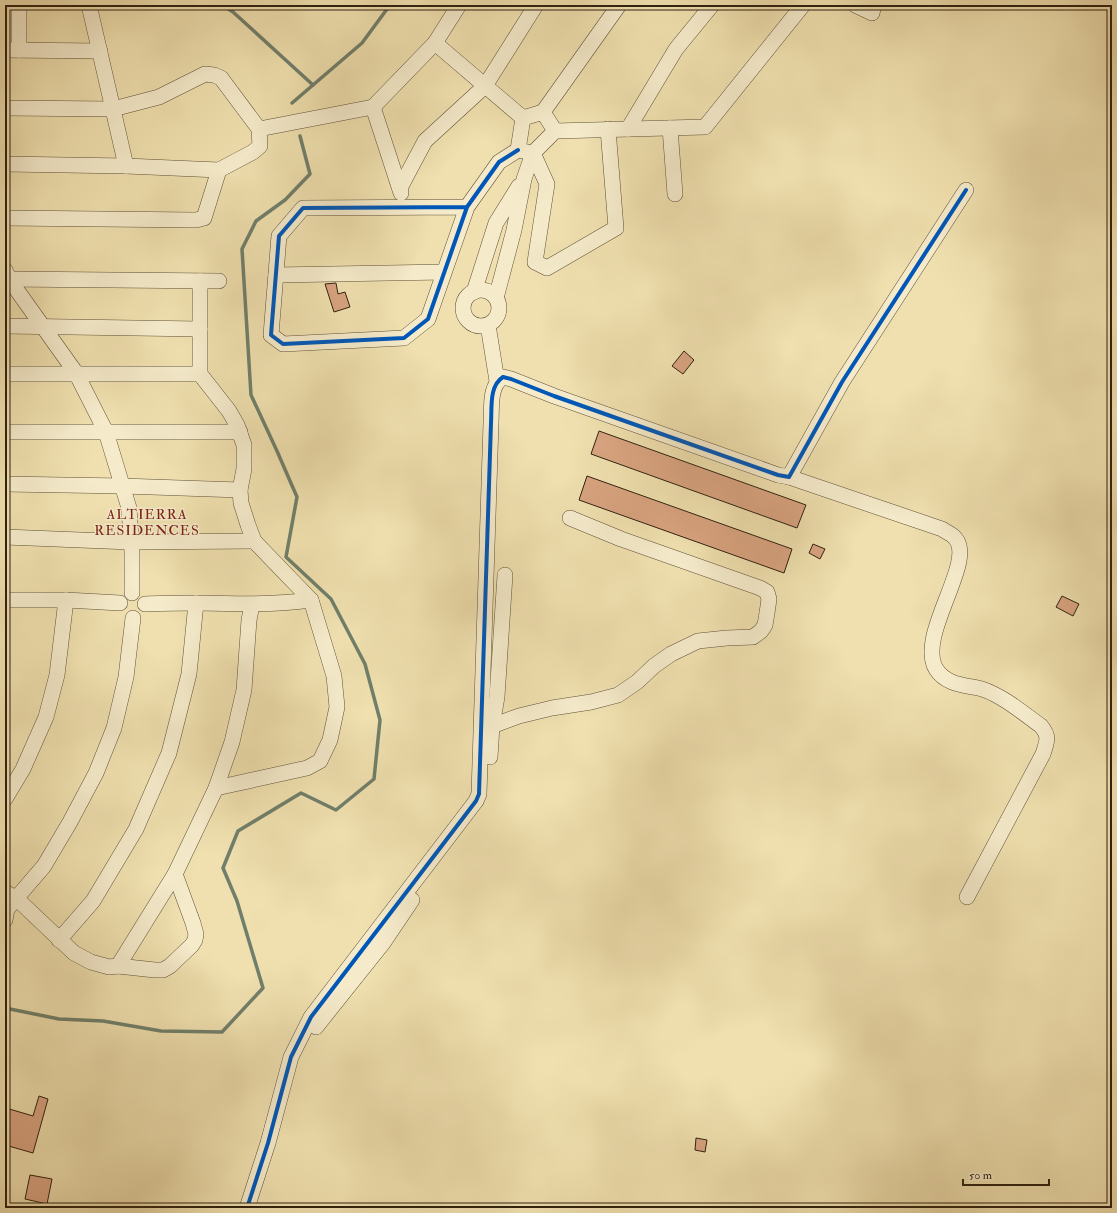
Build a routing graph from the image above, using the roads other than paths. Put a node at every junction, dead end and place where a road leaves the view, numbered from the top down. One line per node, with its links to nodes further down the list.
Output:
1 (19, 5): 11 (street)
2 (88, 5): 12 (street)
3 (459, 5): 10 (street)
4 (536, 5): 13 (street)
5 (619, 5): 17 (street)
6 (712, 5): 22 (street)
7 (803, 5): 19 (street)
8 (855, 5): 9 (street)
9 (874, 5)
10 (435, 44): 13 (street); 14 (street)
11 (12, 50): 12 (street)
12 (100, 51): 16 (street)
13 (485, 86): 18 (street); 30 (street)
14 (373, 107): 20 (street); 30 (street)
15 (5, 108): 16 (street)
16 (113, 109): 20 (street); 27 (street)
17 (543, 112): 18 (street); 23 (street)
18 (524, 118): 24 (street)
19 (670, 128): 22 (street); 32 (street)
20 (259, 129): 28 (street)
21 (608, 129): 22 (street); 23 (street); 25 (street)
22 (628, 129)
23 (555, 131): 25 (street)
24 (518, 150): 25 (street); 34 (street)
25 (533, 153): 29 (street)
26 (5, 164): 27 (street)
27 (126, 166): 28 (street)
28 (219, 170): 35 (street)
29 (524, 179): 41 (street); 42 (street)
30 (400, 188): 33 (street)
31 (966, 190): 54 (street)
32 (675, 194)
33 (405, 207): 34 (street); 37 (street)
34 (467, 207): 36 (street)
35 (5, 218)
36 (444, 272): 37 (street); 37 (street)
37 (276, 275)
38 (6, 276): 39 (street); 45 (street)
39 (200, 281): 40 (street); 46 (street)
40 (219, 281)
41 (474, 292): 42 (street); 43 (street)
42 (496, 298): 43 (street)
43 (488, 325): 50 (street)
44 (5, 326): 45 (street)
45 (43, 327): 46 (street); 47 (street)
46 (200, 329): 49 (street)
47 (76, 373): 48 (street); 49 (street); 52 (street)
48 (5, 374)
49 (200, 374): 53 (street)
50 (497, 381): 54 (street); 80 (street)
51 (5, 432): 52 (street)
52 (106, 432): 53 (street); 56 (street)
53 (240, 432): 57 (street)
54 (788, 477): 76 (street)
55 (5, 484): 56 (street)
56 (122, 486): 57 (street); 61 (street)
57 (240, 490): 60 (street)
58 (570, 518): 72 (street)
59 (5, 537): 61 (street)
60 (254, 541): 61 (street); 65 (street)
61 (131, 542): 63 (street)
62 (505, 575): 72 (street)
63 (132, 593): 66 (street); 68 (street)
64 (66, 600): 66 (street); 69 (street); 74 (street)
65 (311, 600): 70 (street); 73 (street)
66 (120, 603): 71 (street)
67 (196, 603): 68 (street); 70 (street); 78 (street)
68 (145, 604): 71 (street)
69 (6, 605)
70 (252, 605): 73 (street)
71 (133, 618): 77 (street)
72 (492, 726): 80 (street)
73 (216, 788): 75 (street)
74 (5, 799)
75 (175, 874): 79 (street); 79 (street)
76 (967, 897)
77 (7, 906): 78 (street)
78 (59, 940): 79 (street)
79 (118, 966)
80 (291, 1057): 81 (street)
81 (247, 1208)

